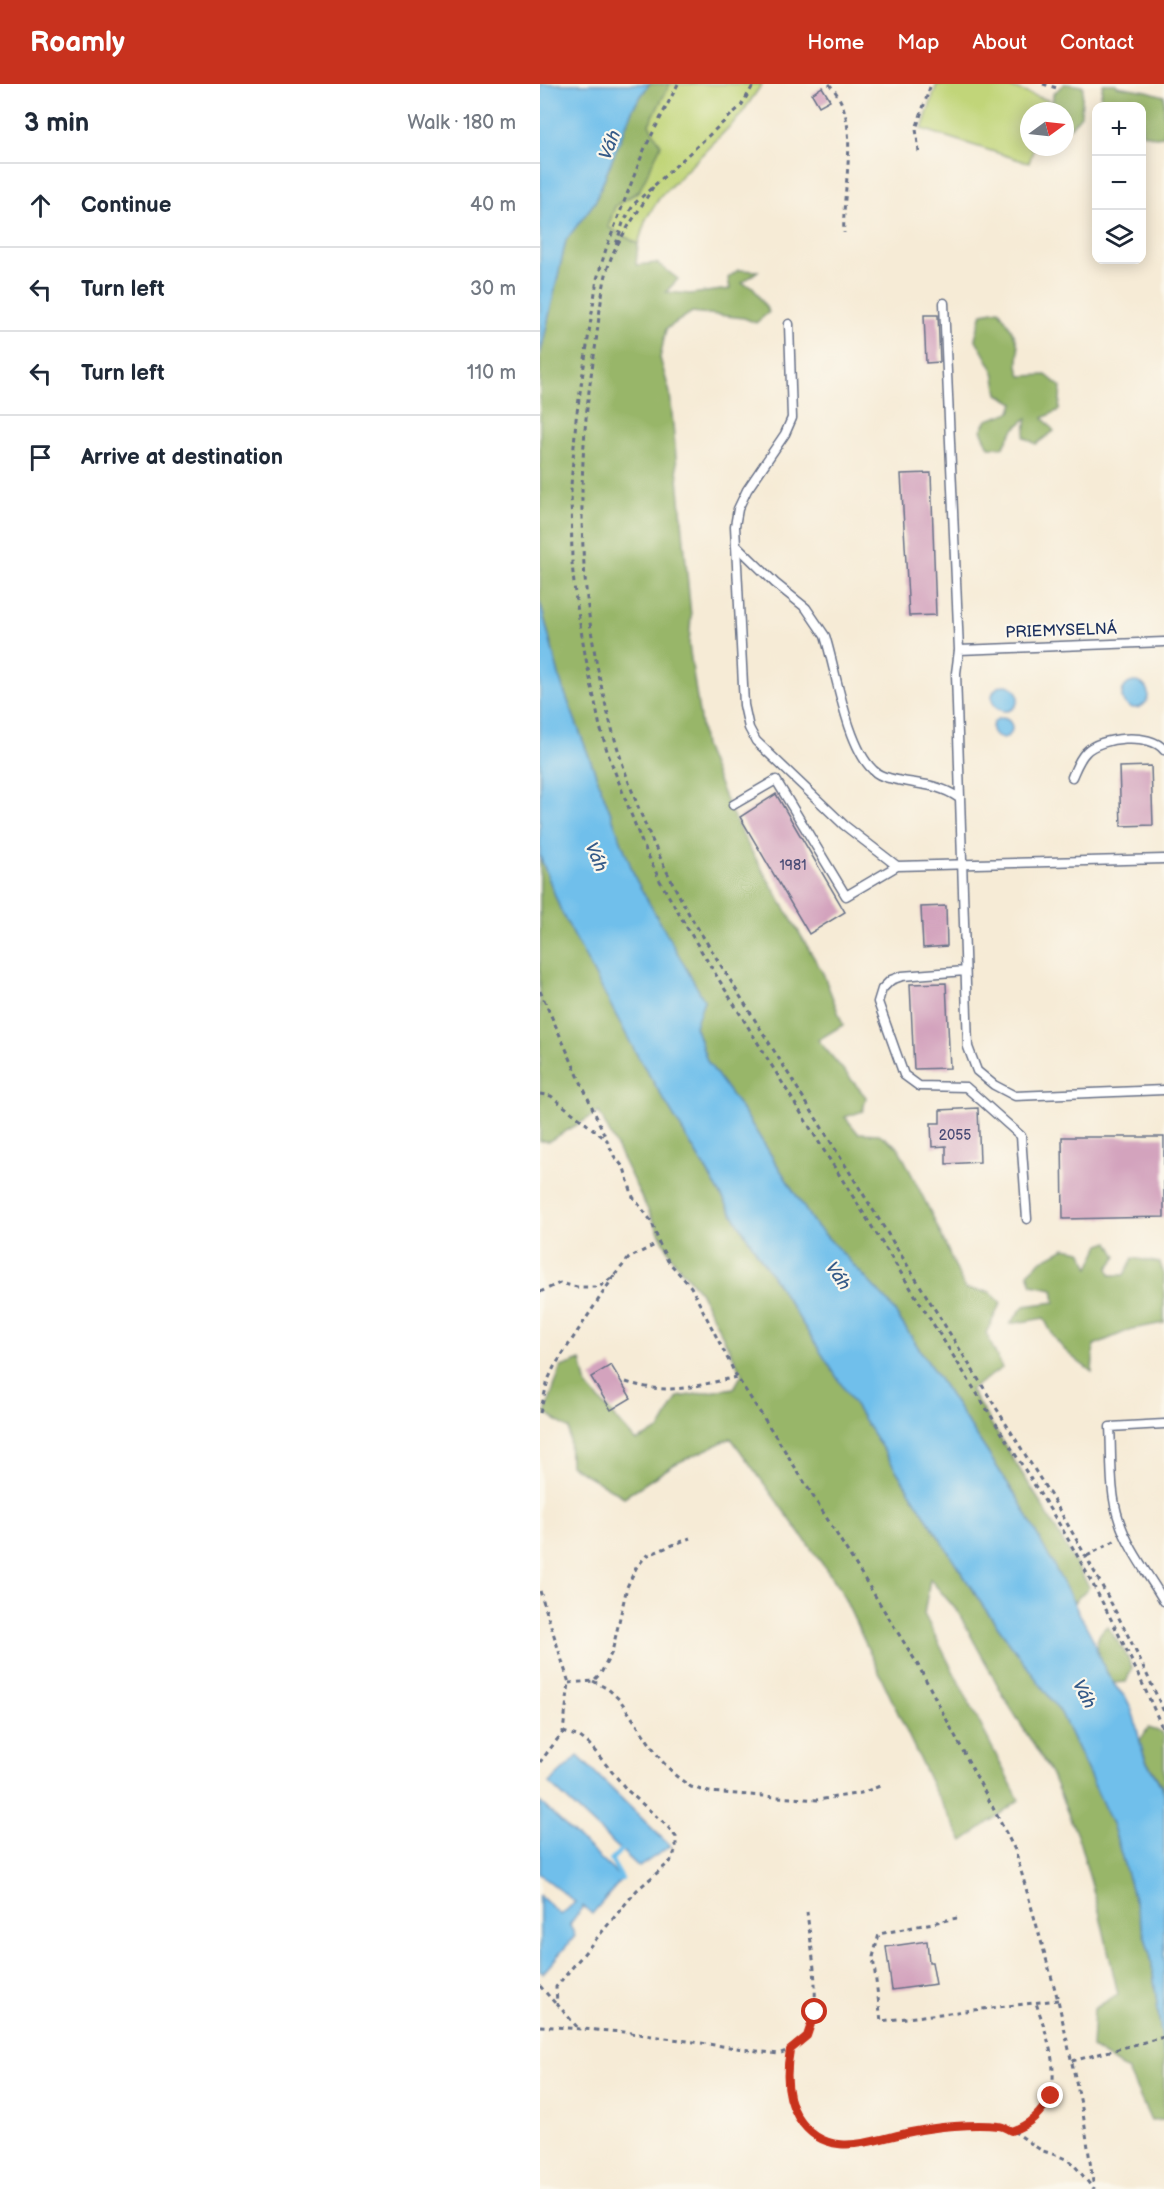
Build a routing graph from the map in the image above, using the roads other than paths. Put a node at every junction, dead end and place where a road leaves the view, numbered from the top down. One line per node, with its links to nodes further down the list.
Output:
1 (944, 303): 5 (lane)
2 (789, 324): 3 (lane)
3 (736, 545): 8 (lane); 12 (lane)
4 (1164, 642): 5 (lane, PRIEMYSELNÁ)
5 (959, 651): 8 (lane)
6 (1164, 750): 7 (lane)
7 (1072, 777)
8 (959, 798): 11 (lane)
9 (733, 805): 12 (lane)
10 (1164, 860): 11 (lane)
11 (961, 865): 12 (lane); 13 (lane)
12 (897, 866)
13 (965, 970): 14 (lane); 15 (lane)
14 (1164, 1090)
15 (1027, 1220)
16 (1164, 1424): 17 (lane)
17 (1164, 1601)

